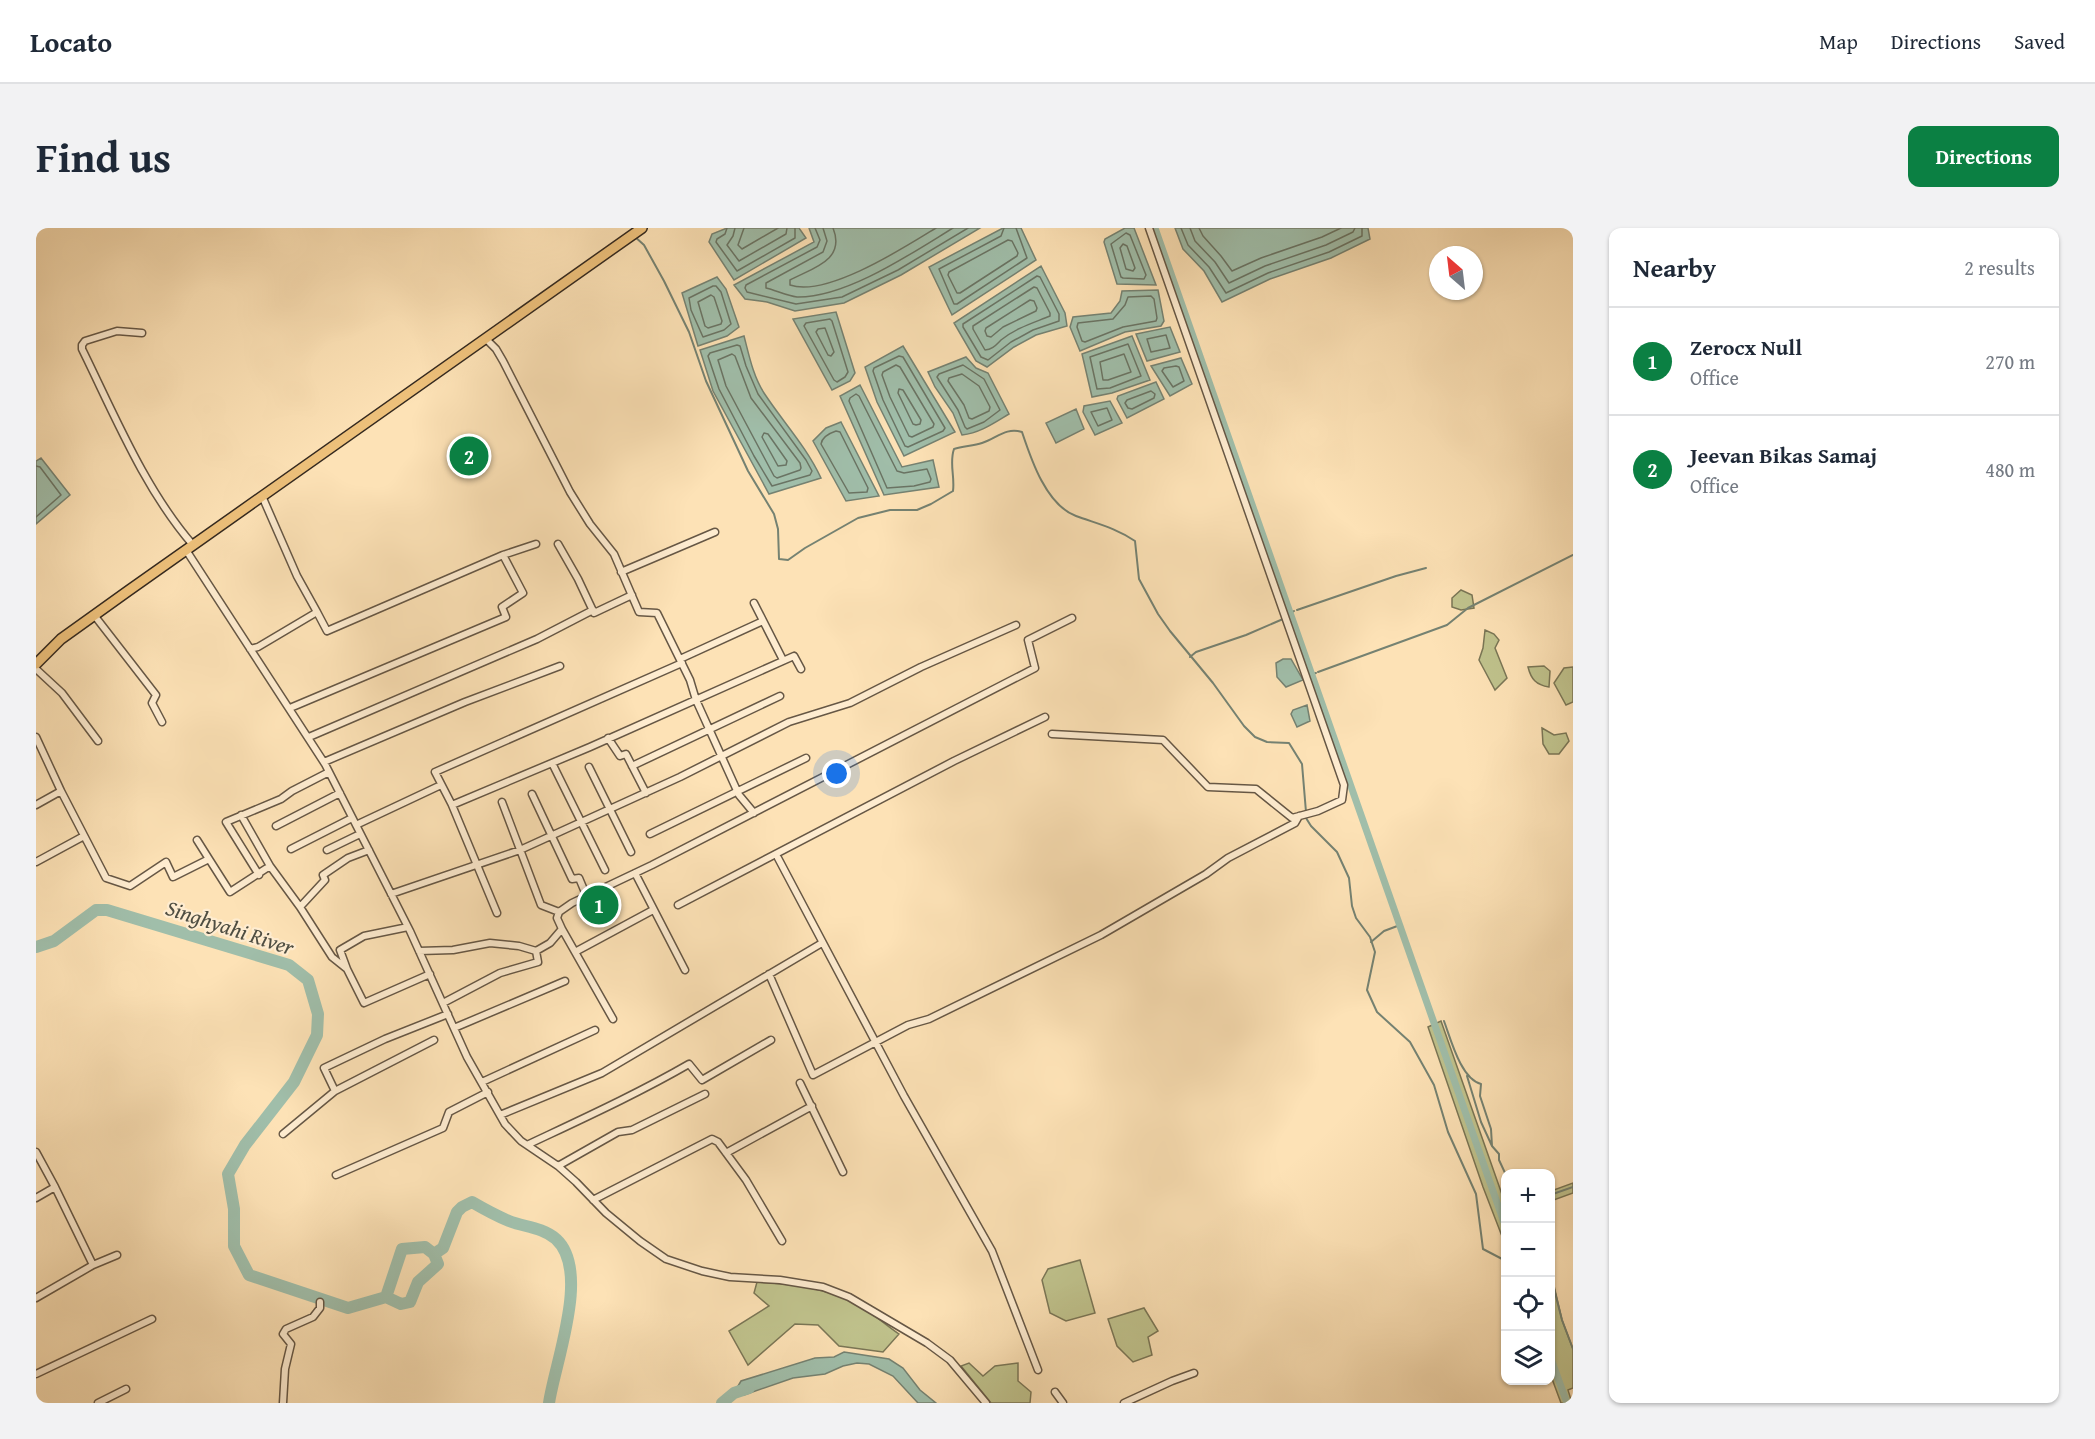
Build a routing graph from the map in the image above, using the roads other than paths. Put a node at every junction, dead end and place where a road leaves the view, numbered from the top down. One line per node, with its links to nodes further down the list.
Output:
1 (1149, 228): 56 (street)
2 (640, 230): 4 (main road)
3 (142, 333): 9 (street)
4 (485, 338): 5 (main road); 11 (street)
5 (262, 496): 9 (main road); 15 (street)
6 (715, 532): 11 (street)
7 (536, 544): 10 (street)
8 (558, 544): 14 (street)
9 (189, 547): 16 (main road); 20 (street)
10 (503, 555): 15 (street); 28 (street)
11 (621, 572): 12 (street)
12 (632, 595): 14 (street); 22 (street)
13 (754, 603): 18 (street)
14 (593, 610): 34 (street)
15 (317, 612): 20 (street)
16 (94, 615): 24 (main road); 30 (street)
17 (1072, 618): 54 (street)
18 (763, 621): 21 (street); 22 (street)
19 (1016, 625): 37 (street)
20 (250, 649): 28 (street)
21 (783, 660): 25 (street); 27 (street)
22 (681, 661): 27 (street); 44 (street)
23 (560, 666): 39 (street)
24 (36, 667): 36 (street)
25 (801, 669)
26 (780, 696): 31 (street)
27 (696, 700): 31 (street); 35 (street)
28 (290, 708): 34 (street)
29 (1045, 717): 80 (street)
30 (162, 722)
31 (709, 731): 37 (street); 41 (street)
32 (1052, 734): 56 (street)
33 (36, 737): 45 (street)
34 (309, 737): 39 (street)
35 (608, 738): 40 (street); 41 (street)
36 (98, 741)
37 (723, 757): 46 (street); 48 (street)
38 (806, 758): 46 (street)
39 (324, 762): 43 (street)
40 (552, 763): 52 (street); 58 (street)
41 (632, 766): 48 (street)
42 (589, 767): 53 (street)
43 (329, 772): 47 (street); 55 (street)
44 (441, 786): 52 (street); 57 (street)
45 (61, 791): 51 (street); 62 (street)
46 (737, 791): 54 (street); 61 (street)
47 (340, 793): 57 (street); 59 (street)
48 (646, 793): 53 (street)
49 (532, 794): 63 (street)
50 (502, 802): 68 (street)
51 (36, 805)
52 (452, 805): 74 (street)
53 (610, 811): 58 (street); 69 (street)
54 (754, 813): 76 (street)
55 (241, 814): 73 (street); 77 (street)
56 (1299, 816): 103 (street)
57 (354, 821): 60 (street); 65 (street)
58 (581, 823): 63 (street); 75 (street)
59 (276, 826)
60 (360, 834): 66 (street); 67 (street)
61 (650, 834)
62 (84, 836): 71 (street); 72 (street)
63 (550, 836): 68 (street); 79 (street)
64 (197, 840): 71 (street)
65 (291, 849)
66 (327, 850)
67 (369, 850): 78 (street); 81 (street)
68 (520, 850): 74 (street); 83 (street)
69 (631, 852)
70 (778, 858): 87 (street)
71 (209, 859): 77 (street)
72 (36, 862)
73 (270, 866): 77 (street); 81 (street)
74 (476, 866): 78 (street); 84 (street)
75 (605, 870)
76 (635, 873): 79 (street); 82 (street)
77 (259, 875)
78 (391, 894): 85 (street)
79 (587, 897): 83 (street)
80 (678, 905)
81 (300, 907): 91 (street)
82 (653, 910): 90 (street); 92 (street)
83 (558, 912): 86 (street)
84 (497, 913)
85 (408, 927): 88 (street); 91 (street)
86 (562, 929): 89 (street); 90 (street)
87 (822, 943): 94 (street); 103 (street)
88 (419, 951): 89 (street); 93 (street)
89 (536, 951): 96 (street)
90 (575, 952): 98 (street)
91 (347, 969): 93 (street)
92 (685, 970)
93 (430, 974): 96 (street)
94 (769, 974): 103 (street); 110 (street)
95 (565, 981): 99 (street)
96 (443, 1003): 97 (street)
97 (448, 1014): 99 (street); 106 (street)
98 (613, 1019)
99 (454, 1028): 104 (street)
100 (595, 1030): 104 (street)
101 (434, 1040): 106 (street)
102 (771, 1040): 112 (street)
103 (875, 1042): 127 (street)
104 (482, 1082): 107 (street)
105 (800, 1083): 109 (street)
106 (335, 1091): 111 (street)
107 (488, 1092): 110 (street); 117 (street)
108 (705, 1094): 115 (street)
109 (812, 1106): 114 (street); 116 (street)
110 (500, 1115): 112 (street)
111 (283, 1134)
112 (527, 1145): 115 (street)
113 (36, 1152): 118 (street)
114 (726, 1153): 120 (street); 121 (street)
115 (558, 1166): 120 (street)
116 (843, 1172)
117 (336, 1175)
118 (54, 1187): 119 (street); 123 (street)
119 (36, 1198)
120 (593, 1200): 134 (street)
121 (782, 1241)
122 (117, 1255): 123 (street)
123 (93, 1265): 124 (street)
124 (36, 1298)
125 (320, 1302): 133 (street)
126 (152, 1319): 129 (street)
127 (1038, 1370)
128 (1194, 1373): 136 (street)
129 (36, 1374)
130 (126, 1389): 132 (street)
131 (1055, 1392): 135 (street)
132 (98, 1403)
133 (282, 1403)
134 (986, 1403)
135 (1063, 1403)
136 (1124, 1403)

